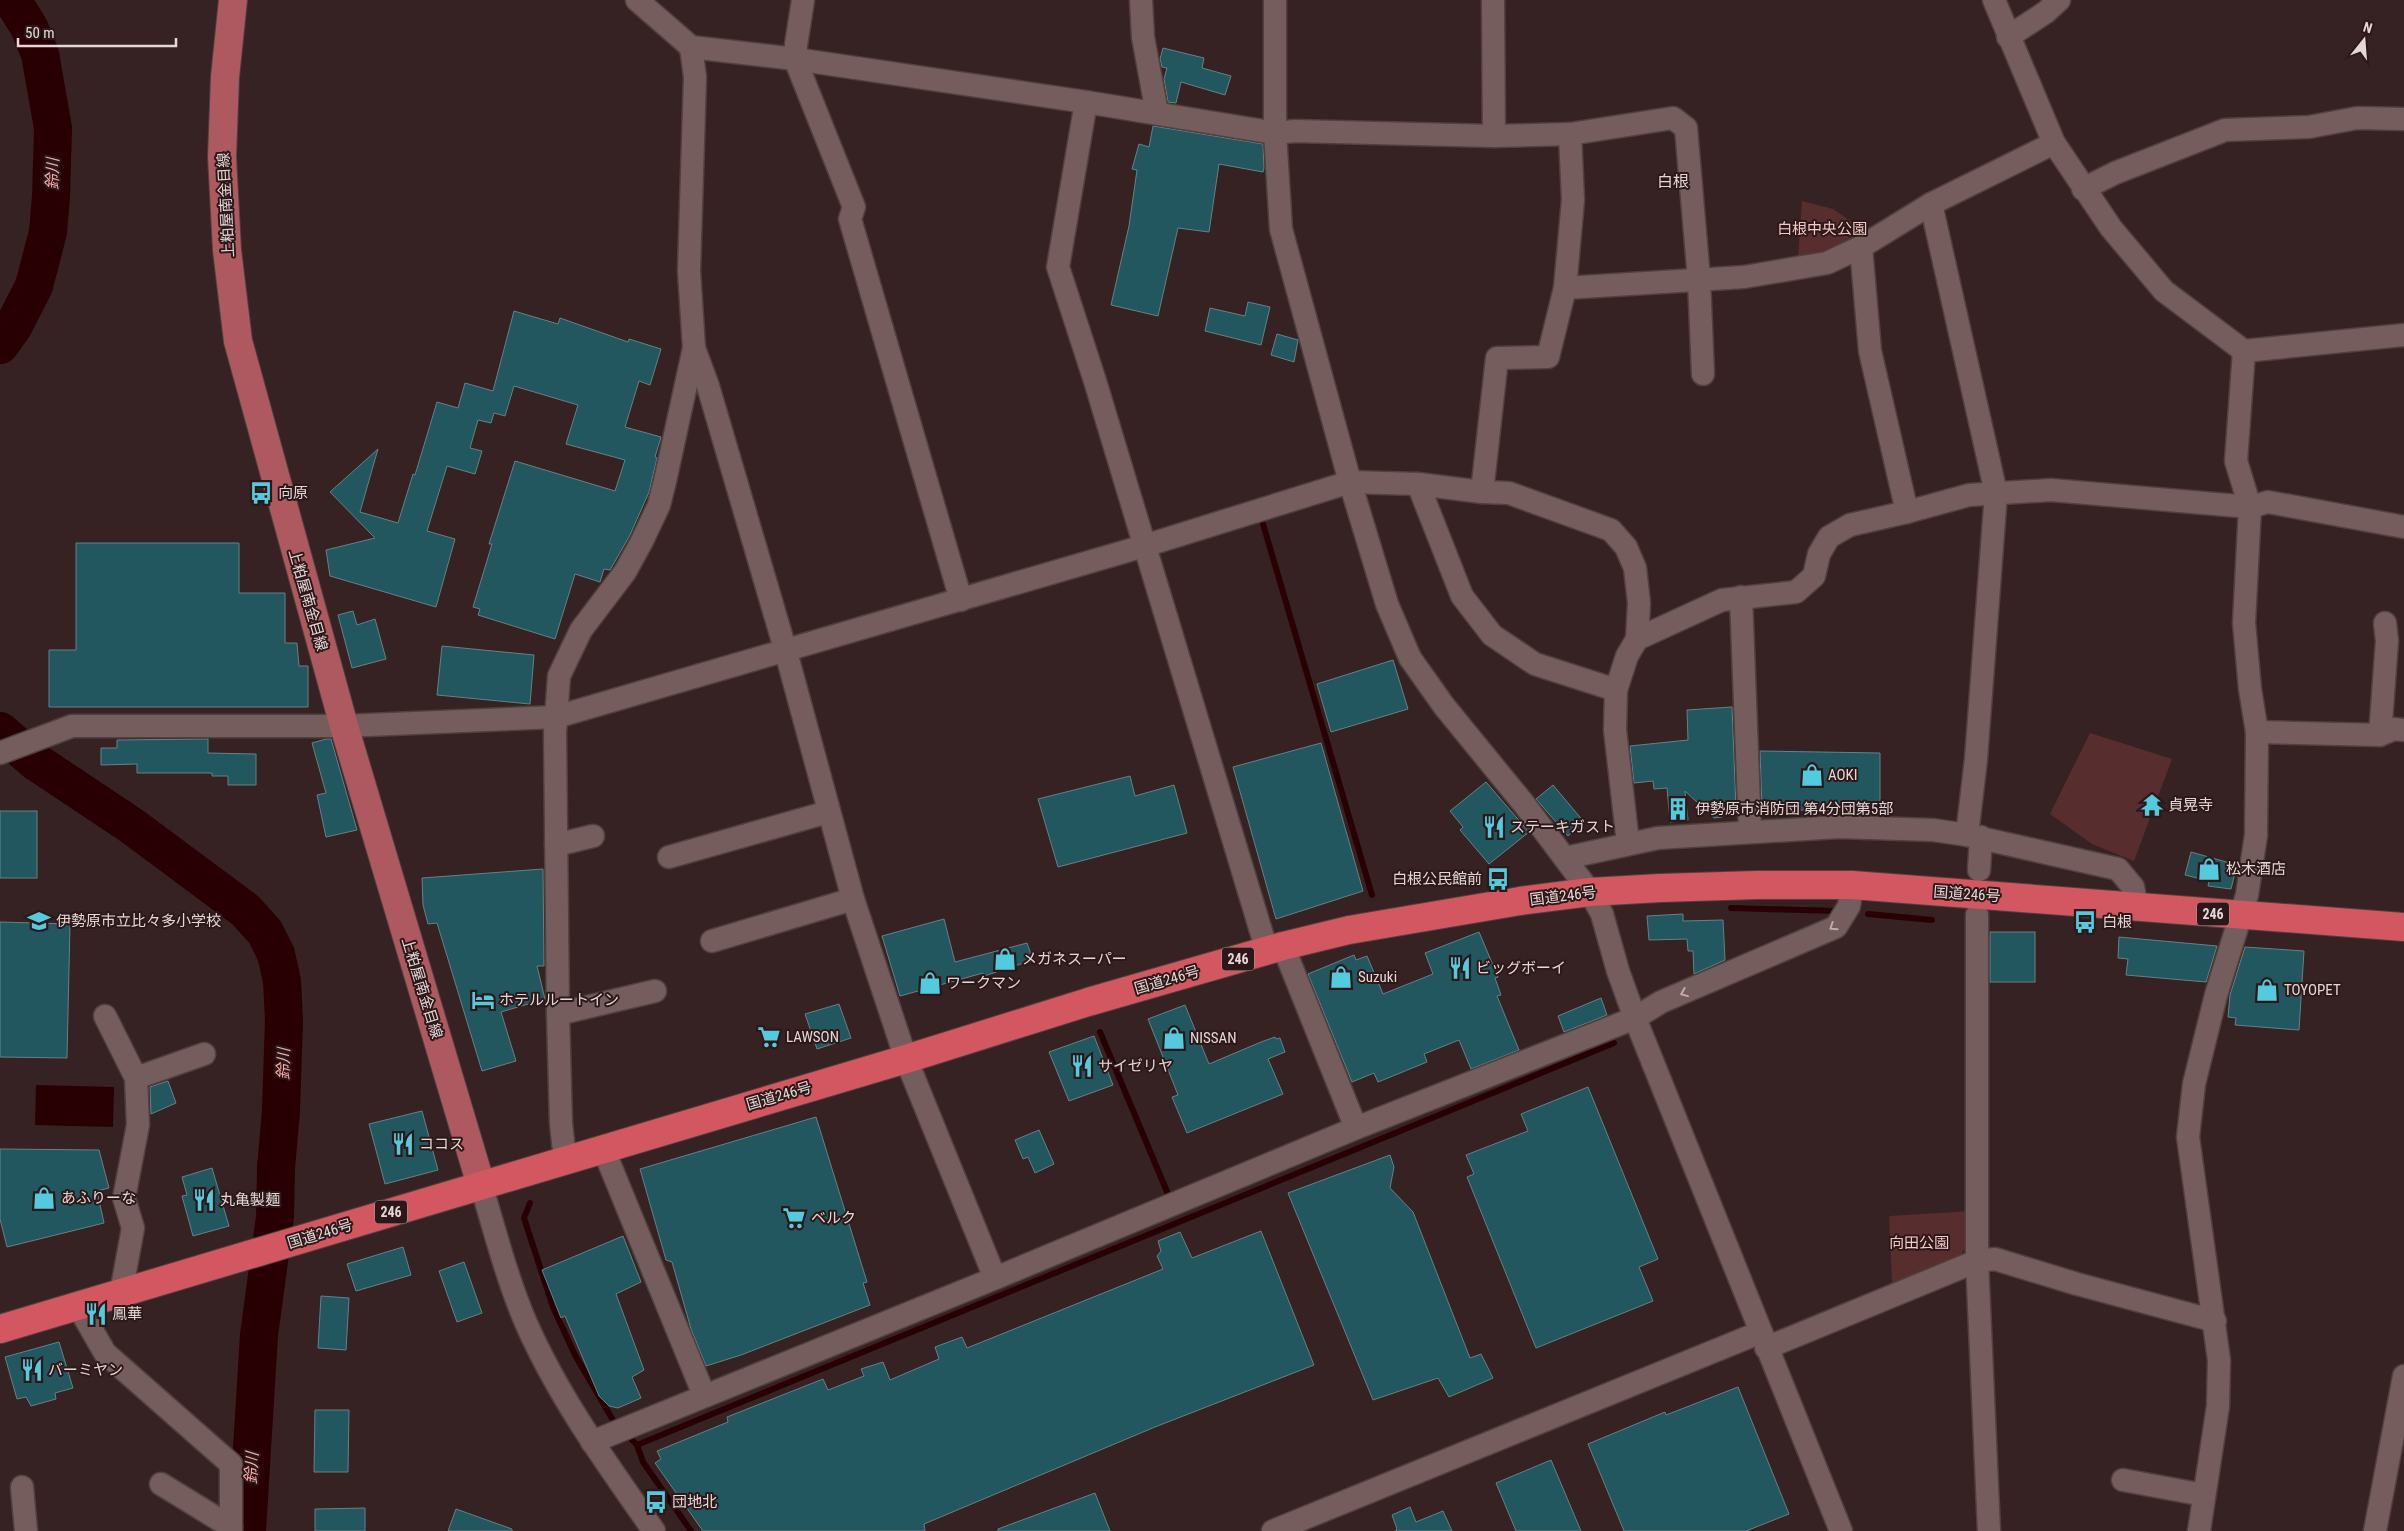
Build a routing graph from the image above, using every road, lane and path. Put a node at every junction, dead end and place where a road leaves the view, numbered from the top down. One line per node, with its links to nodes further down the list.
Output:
1 (233, 0): 43 (main road, 上粕屋南金目線)
2 (637, 0): 10 (street)
3 (803, 0): 11 (street)
4 (1140, 0): 13 (street)
5 (1275, 0): 15 (street)
6 (1493, 0): 17 (street)
7 (1994, 0): 9 (street)
8 (2059, 0): 9 (street)
9 (2008, 36): 18 (street)
10 (691, 47): 11 (street); 25 (street)
11 (795, 60): 12 (street); 37 (street)
12 (1086, 102): 13 (street); 35 (street)
13 (1157, 113): 15 (street)
14 (2404, 119): 19 (street)
15 (1275, 133): 17 (street); 28 (street)
16 (1570, 134): 17 (street); 22 (street); 23 (street)
17 (1494, 136)
18 (2054, 142): 19 (street); 20 (street)
19 (2083, 188): 26 (street)
20 (1931, 204): 21 (street); 31 (street)
21 (1861, 247): 22 (street); 33 (street)
22 (1699, 279): 23 (street); 27 (street)
23 (1565, 288): 30 (street)
24 (2404, 335): 26 (street)
25 (694, 348): 40 (street); 42 (street)
26 (2244, 351): 32 (street)
27 (1703, 374)
28 (1350, 482): 29 (street); 35 (street); 55 (street)
29 (1418, 484): 30 (street); 41 (street)
30 (1482, 492): 39 (street)
31 (1996, 493): 32 (street); 33 (street); 51 (street)
32 (2250, 508): 34 (street); 45 (street)
33 (1907, 512): 36 (street)
34 (2404, 527)
35 (1144, 546): 37 (street); 65 (street)
36 (1741, 597): 39 (street); 49 (street)
37 (962, 600): 40 (street)
38 (2384, 623): 46 (street)
39 (1637, 639): 41 (street)
40 (786, 652): 42 (street); 48 (street)
41 (1616, 690): 52 (street)
42 (556, 717): 43 (street); 53 (street)
43 (344, 726): 47 (street); 76 (main road, 上粕屋南金目線)
44 (2404, 730): 46 (street)
45 (2258, 732): 46 (street); 62 (street)
46 (2380, 734)
47 (0, 752)
48 (828, 812): 54 (street); 59 (street)
49 (1750, 831): 51 (street); 52 (street)
50 (593, 836): 53 (street)
51 (1974, 836): 56 (street); 60 (street)
52 (1628, 843): 55 (street)
53 (556, 845): 67 (street)
54 (669, 857)
55 (1565, 858): 58 (street)
56 (1979, 870)
57 (1852, 885): 58 (highway, 国道246号 / 246); 60 (highway, 国道246号 / 246); 69 (street, one-way to 69)
58 (1590, 892): 65 (highway, 国道246号 / 246); 69 (street)
59 (853, 899): 64 (street); 71 (street)
60 (2137, 908): 62 (highway, 国道246号 / 246)
61 (1977, 915): 77 (street)
62 (2240, 915): 63 (highway, 国道246号 / 246); 81 (street)
63 (2404, 927)
64 (712, 941)
65 (1275, 949): 71 (highway, 国道246号 / 246); 73 (street)
66 (655, 991): 67 (street)
67 (558, 1014): 75 (street)
68 (105, 1016): 72 (street)
69 (1635, 1018): 73 (street); 83 (street)
70 (204, 1054): 72 (street)
71 (906, 1059): 74 (highway, 国道246号 / 246); 78 (street)
72 (136, 1078): 79 (street)
73 (1356, 1128): 78 (street)
74 (603, 1148): 75 (highway, 国道246号 / 246); 85 (street)
75 (565, 1160): 76 (highway, 国道246号 / 246)
76 (481, 1185): 79 (highway, 国道246号 / 246); 87 (street)
77 (1977, 1261): 81 (street); 83 (street); 97 (street)
78 (995, 1278): 85 (street)
79 (121, 1293): 80 (highway, 国道246号 / 246)
80 (78, 1306): 82 (highway, 国道246号 / 246); 92 (street)
81 (2215, 1321): 91 (street)
82 (0, 1329)
83 (1763, 1340): 95 (street); 96 (street)
84 (2404, 1376): 86 (street)
85 (704, 1395): 87 (street)
86 (2402, 1401): 99 (street)
87 (592, 1442): 94 (street)
88 (2123, 1480): 91 (street)
89 (161, 1484): 92 (street)
90 (22, 1487): 93 (street)
91 (2204, 1495): 98 (street)
92 (231, 1529)
93 (26, 1531)
94 (654, 1531)
95 (1273, 1531)
96 (1841, 1531)
97 (1989, 1531)
98 (2199, 1531)
99 (2375, 1531)

